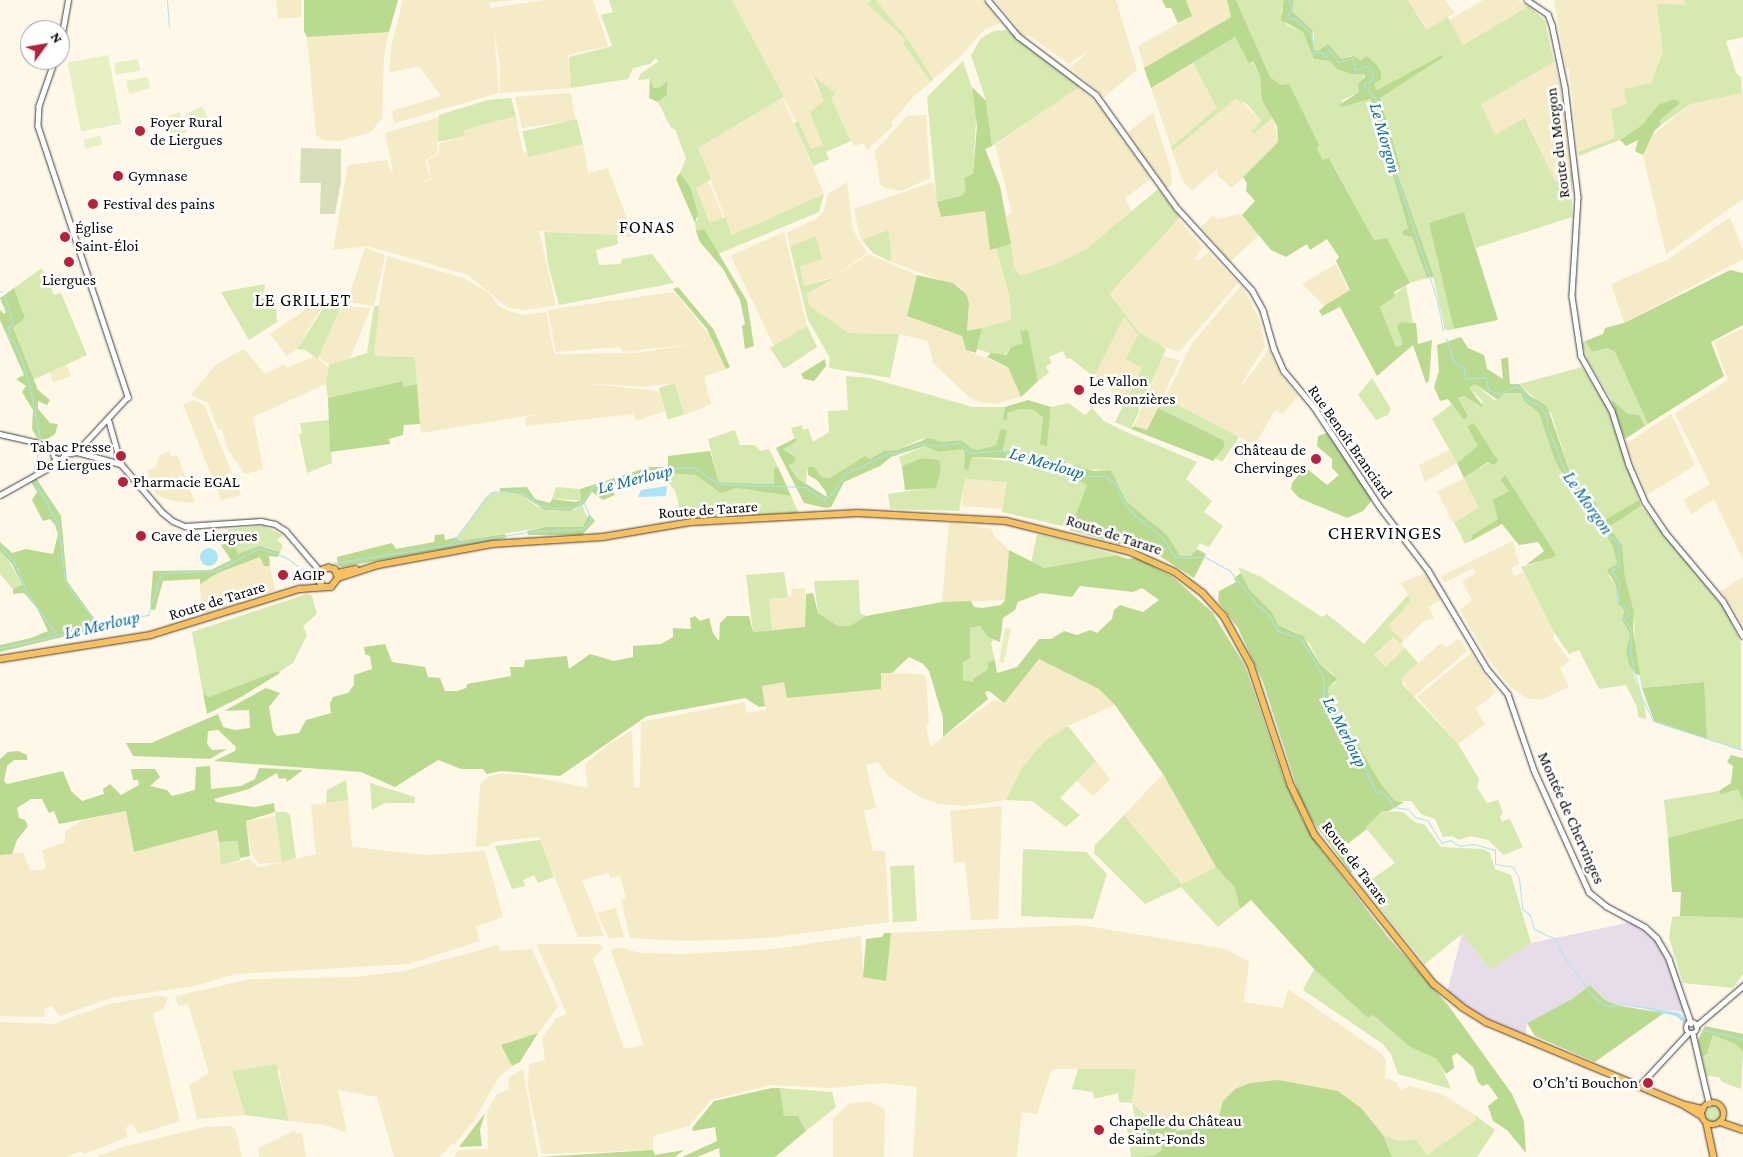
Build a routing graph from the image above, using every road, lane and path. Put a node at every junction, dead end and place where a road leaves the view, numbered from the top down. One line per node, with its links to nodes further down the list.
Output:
1 (68, 0): 4 (street)
2 (988, 0): 21 (street, Rue Benoît Branciard)
3 (1527, 0): 19 (street, Route du Morgon)
4 (64, 20)
5 (52, 70): 6 (street)
6 (109, 421): 9 (street); 12 (street)
7 (0, 434): 8 (street)
8 (55, 451): 10 (street); 11 (street)
9 (78, 452): 10 (street); 12 (street)
10 (65, 454): 11 (street)
11 (56, 459): 13 (street)
12 (121, 464): 14 (street)
13 (0, 495)
14 (320, 571): 15 (main road); 16 (main road)
15 (337, 575): 17 (main road); 26 (main road, Route de Tarare)
16 (318, 578): 17 (main road); 18 (main road)
17 (322, 585): 18 (main road, Route de Tarare)
18 (300, 589): 20 (main road, Route de Tarare)
19 (1743, 636)
20 (0, 658)
21 (1512, 704): 23 (street, Montée de Chervinges)
22 (1743, 986): 24 (street)
23 (1691, 1023): 24 (street); 25 (street)
24 (1696, 1026): 25 (street)
25 (1691, 1033): 26 (street); 27 (street)
26 (1639, 1086): 28 (main road, Route de Tarare)
27 (1709, 1103): 29 (main road); 31 (main road)
28 (1682, 1104): 29 (main road, Route de Tarare); 30 (main road, Route de Tarare)
29 (1702, 1109): 30 (main road)
30 (1702, 1116): 32 (main road)
31 (1720, 1121): 32 (main road); 33 (main road); 34 (main road)
32 (1708, 1124): 34 (main road)
33 (1743, 1130)
34 (1712, 1142): 35 (main road)
35 (1714, 1157)

